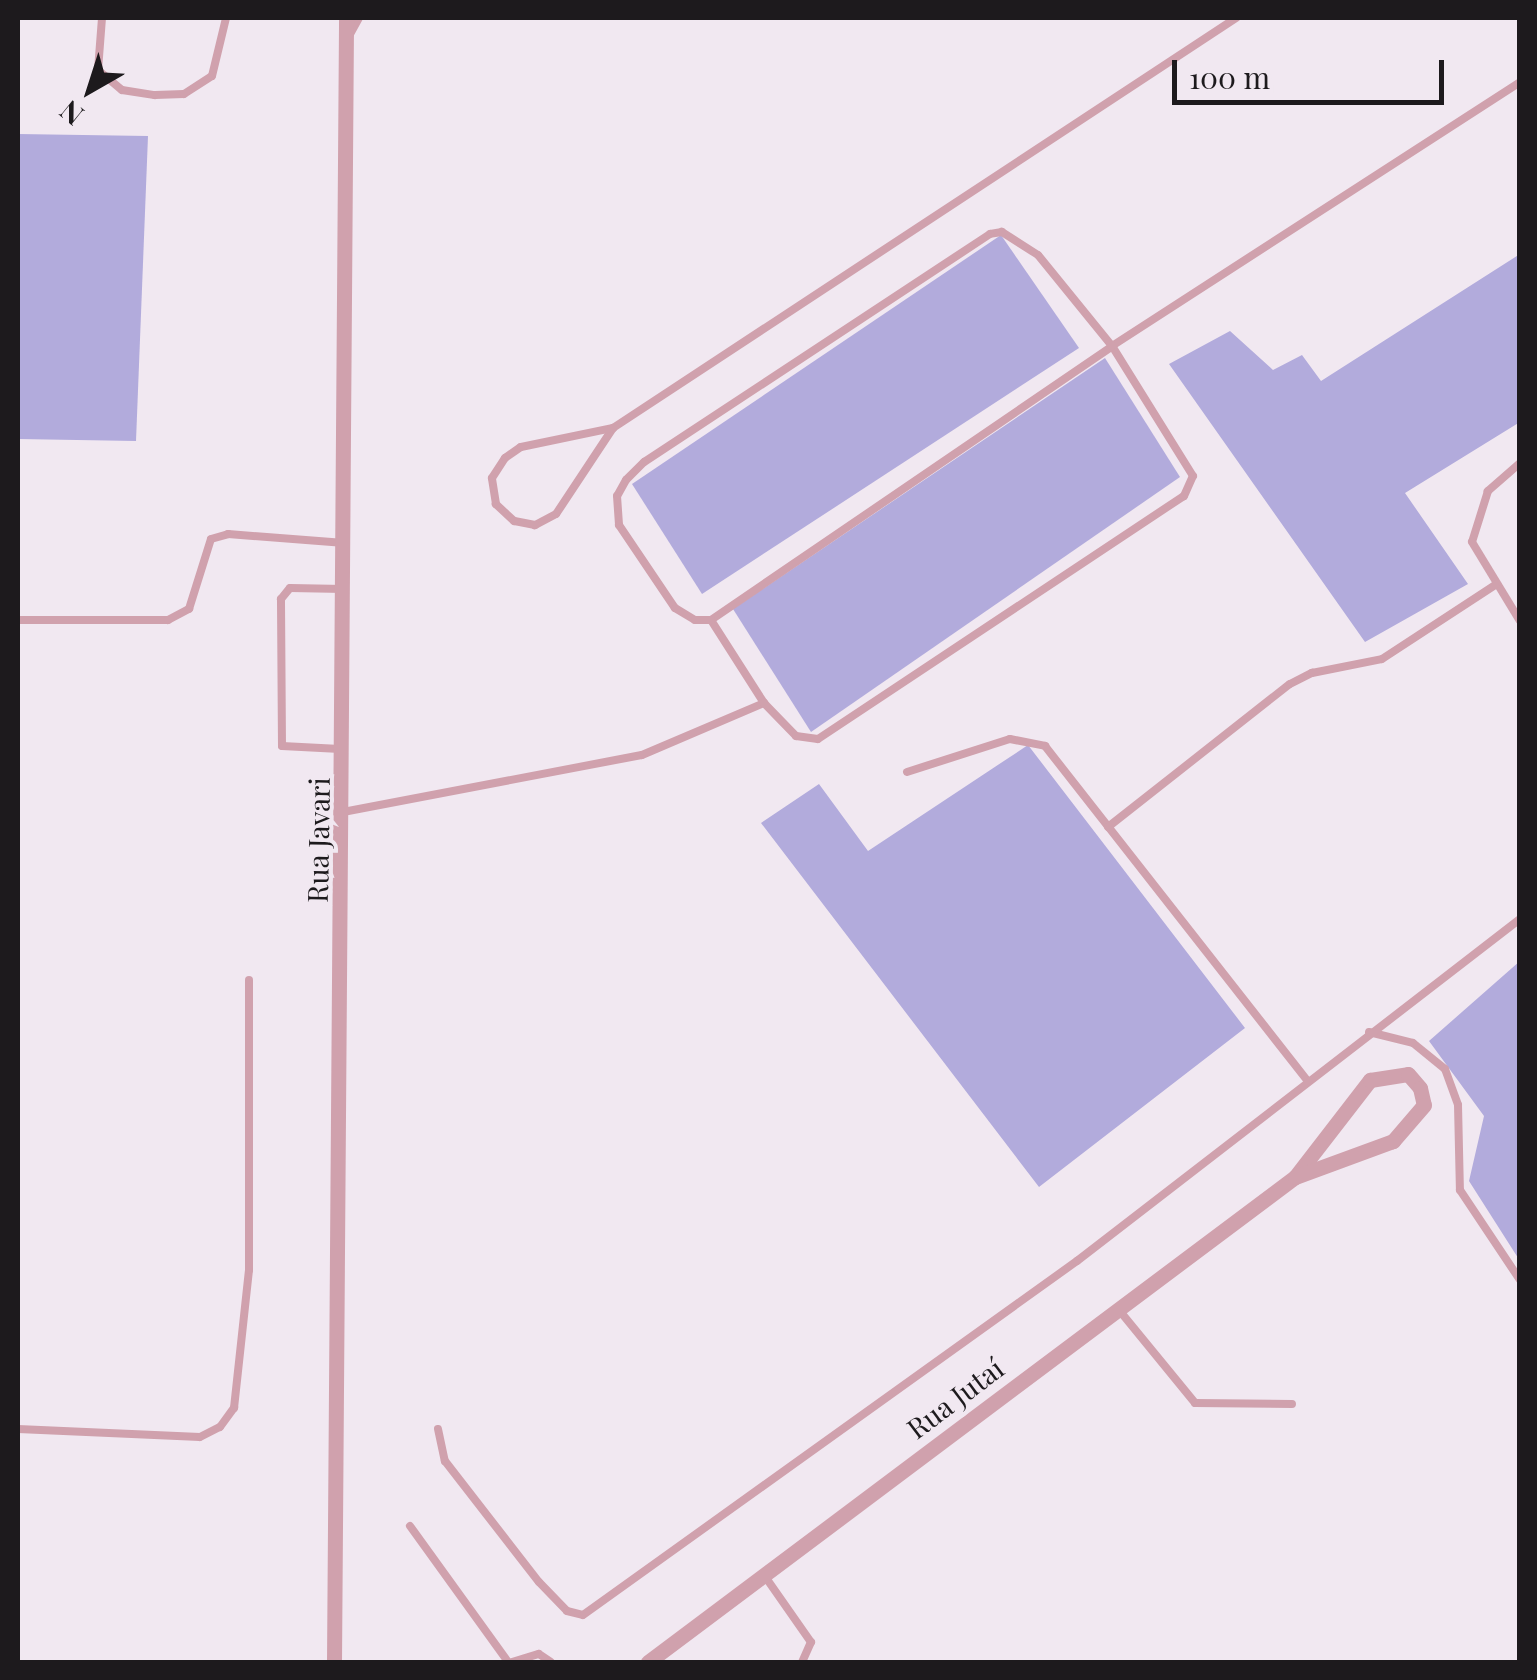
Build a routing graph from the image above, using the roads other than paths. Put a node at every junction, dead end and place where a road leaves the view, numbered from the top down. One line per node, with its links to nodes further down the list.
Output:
1 (102, 18): 2 (lane)
2 (226, 18)
3 (346, 18): 6 (street, Rua Javari)
4 (358, 18): 6 (lane)
5 (1236, 18): 9 (lane)
6 (346, 41): 11 (street, Rua Javari)
7 (1520, 82): 8 (lane)
8 (1112, 346): 15 (lane); 15 (lane); 17 (lane)
9 (613, 428): 9 (lane)
10 (1520, 464): 12 (lane)
11 (344, 543): 13 (street, Rua Javari); 14 (lane)
12 (1495, 585): 16 (lane); 21 (lane)
13 (344, 589): 18 (street, Rua Javari); 18 (lane)
14 (18, 620)
15 (711, 620): 17 (lane)
16 (1520, 621)
17 (764, 703): 20 (lane)
18 (344, 749): 20 (street, Rua Javari)
19 (907, 772): 21 (lane)
20 (344, 812): 34 (street, Rua Javari)
21 (1108, 826): 25 (lane)
22 (1520, 919): 24 (lane)
23 (248, 980): 30 (lane)
24 (1367, 1032): 25 (lane); 27 (lane)
25 (1306, 1079): 31 (lane)
26 (1295, 1176): 26 (street, Rua Jutaí); 28 (street, Rua Jutaí)
27 (1520, 1280)
28 (1116, 1306): 29 (lane); 33 (street, Rua Jutaí)
29 (1292, 1404)
30 (18, 1429)
31 (438, 1429)
32 (410, 1526): 35 (lane)
33 (764, 1575): 37 (street, Rua Jutaí); 38 (lane)
34 (334, 1662)
35 (510, 1662): 36 (lane)
36 (551, 1662)
37 (648, 1662)
38 (802, 1662)

